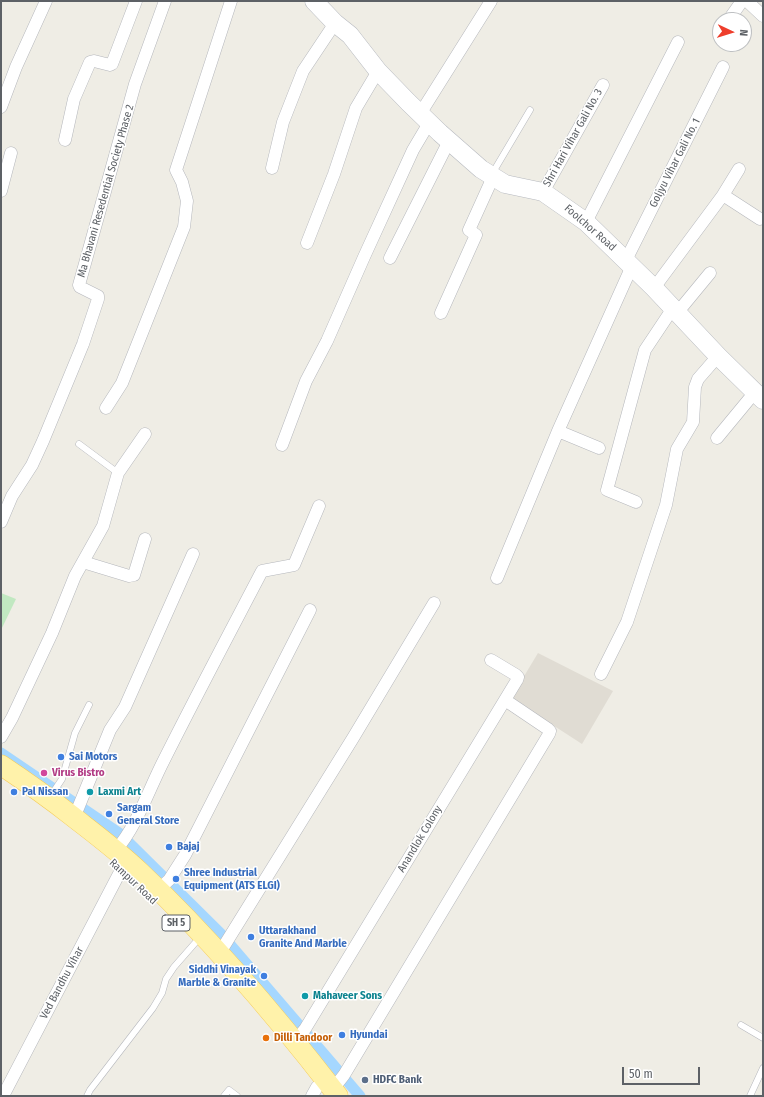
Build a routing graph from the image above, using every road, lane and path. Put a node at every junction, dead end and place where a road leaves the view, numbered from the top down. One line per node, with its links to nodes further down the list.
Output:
1 (46, 1): 16 (street)
2 (136, 1): 19 (street)
3 (165, 1): 49 (street, Ma Bhavani Resedential Society Phase 2)
4 (231, 1): 39 (street)
5 (314, 1): 11 (street, Foolchor Road)
6 (491, 1): 18 (street)
7 (742, 1): 9 (street)
8 (747, 1): 10 (street)
9 (734, 12)
10 (763, 16)
11 (335, 24): 14 (street, Foolchor Road); 22 (street)
12 (678, 42): 29 (street)
13 (723, 67): 32 (street, Goljyu Vihar Gali No. 1)
14 (378, 71): 18 (street, Foolchor Road); 30 (street)
15 (603, 85): 26 (street, Shri Hari Vihar Gali No. 3)
16 (1, 107)
17 (530, 110): 24 (lane)
18 (425, 118): 20 (street, Foolchor Road); 44 (street)
19 (64, 140)
20 (449, 141): 24 (street, Foolchor Road); 31 (street)
21 (11, 153): 25 (street)
22 (272, 168)
23 (739, 169): 27 (street)
24 (492, 176): 26 (street, Foolchor Road); 36 (street)
25 (1, 191)
26 (543, 192): 29 (street, Foolchor Road)
27 (723, 195): 28 (street); 34 (street)
28 (760, 219)
29 (586, 222): 32 (street, Foolchor Road)
30 (307, 242)
31 (390, 258)
32 (629, 263): 34 (street, Foolchor Road); 40 (street, Goljyu Vihar Gali No. 1)
33 (710, 273): 35 (street)
34 (654, 288): 35 (street, Foolchor Road)
35 (675, 311): 37 (street, Foolchor Road); 47 (street)
36 (441, 314)
37 (718, 356): 38 (street, Foolchor Road); 57 (street)
38 (759, 396): 42 (street)
39 (106, 408)
40 (558, 431): 45 (street); 53 (street, Goljyu Vihar Gali No. 1)
41 (145, 434): 46 (street)
42 (717, 438)
43 (79, 444): 46 (lane)
44 (282, 445)
45 (599, 448)
46 (118, 473): 52 (street)
47 (636, 502)
48 (319, 506): 65 (street)
49 (1, 522)
50 (145, 539): 52 (street)
51 (194, 554): 64 (street)
52 (83, 562): 60 (street)
53 (497, 578)
54 (434, 603): 69 (street)
55 (310, 610): 67 (street)
56 (491, 660): 58 (street, Anandlok Colony)
57 (601, 674)
58 (505, 700): 71 (street, Anandlok Colony); 74 (street)
59 (89, 705): 63 (lane)
60 (1, 737)
61 (1, 765): 63 (main road)
62 (1, 778): 66 (main road, Rampur Road / SH 5)
63 (54, 792): 64 (main road)
64 (78, 810): 65 (main road)
65 (122, 843): 67 (main road)
66 (121, 870): 68 (main road, Rampur Road / SH 5); 75 (street, Ved Bandhu Vihar)
67 (164, 884): 69 (main road)
68 (195, 943): 74 (main road, Rampur Road / SH 5); 76 (lane)
69 (224, 945): 71 (main road)
70 (741, 1025): 72 (lane)
71 (300, 1034): 74 (main road)
72 (763, 1038)
73 (763, 1068): 79 (lane)
74 (330, 1088)
75 (3, 1096)
76 (88, 1096)
77 (224, 1096): 78 (lane)
78 (237, 1096)
79 (750, 1096)

